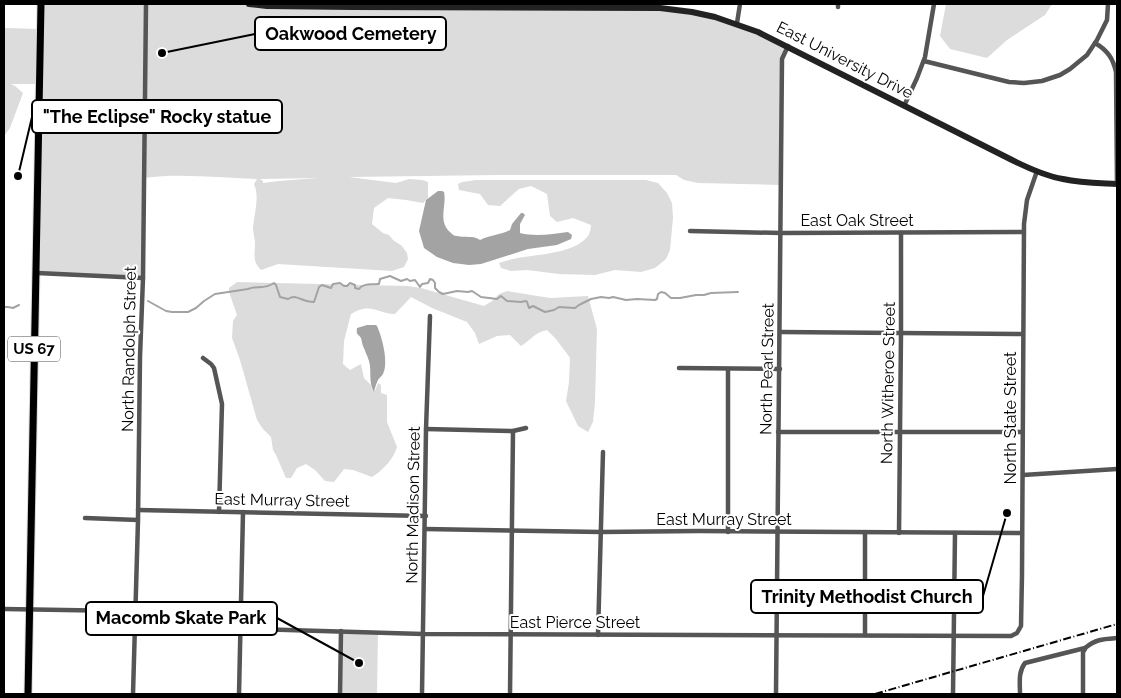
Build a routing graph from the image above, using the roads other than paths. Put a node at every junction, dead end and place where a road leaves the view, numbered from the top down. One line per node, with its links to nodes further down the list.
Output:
1 (41, 4): 18 (highway, US 67)
2 (146, 4): 19 (street, North Randolph Street)
3 (249, 4): 7 (main road, East University Drive)
4 (740, 4): 7 (street)
5 (934, 4): 10 (street)
6 (1108, 4): 8 (street)
7 (737, 24): 9 (main road, East University Drive)
8 (1095, 43): 10 (street); 13 (street)
9 (788, 46): 11 (main road, East University Drive); 16 (street, North Pearl Street)
10 (924, 61): 11 (street)
11 (904, 106): 12 (main road, East University Drive)
12 (1037, 171): 13 (main road, East University Drive); 15 (street, North State Street)
13 (1117, 184)
14 (690, 231): 16 (street, East Oak Street)
15 (1024, 232): 17 (street, East Oak Street); 23 (street, North State Street)
16 (781, 233): 17 (street, East Oak Street); 21 (street, North Pearl Street)
17 (901, 233): 22 (street, North Witheroe Street)
18 (37, 274): 19 (street); 53 (highway, US 67)
19 (143, 278): 37 (street, North Randolph Street)
20 (430, 316): 29 (street, North Madison Street)
21 (780, 332): 22 (street); 27 (street, North Pearl Street)
22 (901, 333): 23 (street); 32 (street, North Witheroe Street)
23 (1022, 334): 33 (street, North State Street)
24 (203, 358): 38 (street)
25 (679, 368): 26 (street)
26 (728, 369): 27 (street); 46 (street)
27 (780, 370): 31 (street, North Pearl Street)
28 (526, 428): 30 (street)
29 (426, 429): 30 (street); 40 (street, North Madison Street)
30 (513, 431): 44 (street)
31 (778, 432): 32 (street); 47 (street, North Pearl Street)
32 (900, 432): 33 (street); 49 (street, North Witheroe Street)
33 (1022, 432): 36 (street, North State Street)
34 (603, 452): 45 (street)
35 (1117, 469): 36 (street)
36 (1023, 475): 51 (street, North State Street)
37 (138, 510): 38 (street, East Murray Street); 42 (street, North Randolph Street)
38 (219, 512): 39 (street, East Murray Street)
39 (243, 512): 40 (street, East Murray Street); 55 (street)
40 (426, 516): 43 (street, North Madison Street)
41 (85, 518): 42 (street)
42 (138, 520): 54 (street, North Randolph Street)
43 (425, 530): 44 (street, East Murray Street); 58 (street, North Madison Street)
44 (512, 530): 45 (street, East Murray Street); 59 (street)
45 (601, 532): 46 (street, East Murray Street); 60 (street)
46 (728, 532): 47 (street, East Murray Street)
47 (778, 532): 48 (street, East Murray Street); 61 (street, North Pearl Street)
48 (865, 532): 49 (street, East Murray Street); 62 (street)
49 (898, 533): 50 (street, East Murray Street)
50 (955, 533): 51 (street, East Murray Street); 63 (street)
51 (1022, 533): 57 (street, North State Street)
52 (4, 609): 53 (street, East Pierce Street)
53 (30, 609): 54 (street, East Pierce Street); 66 (highway, US 67)
54 (135, 619): 55 (street, East Pierce Street); 67 (street, North Randolph Street)
55 (241, 629): 56 (street, East Pierce Street); 68 (street)
56 (341, 632): 58 (street, East Pierce Street); 69 (street)
57 (1017, 633): 63 (street, East Pierce Street)
58 (423, 634): 59 (street, East Pierce Street); 70 (street, North Madison Street)
59 (511, 634): 60 (street, East Pierce Street); 71 (street)
60 (598, 635): 61 (street, East Pierce Street)
61 (776, 635): 62 (street, East Pierce Street); 72 (street, North Pearl Street)
62 (865, 635): 63 (street, East Pierce Street)
63 (954, 636): 73 (street)
64 (1117, 638): 65 (street)
65 (1085, 648): 74 (street); 75 (street)
66 (28, 694)
67 (133, 694)
68 (239, 694)
69 (340, 694)
70 (422, 694)
71 (510, 694)
72 (776, 694)
73 (953, 694)
74 (1020, 694)
75 (1083, 694)

